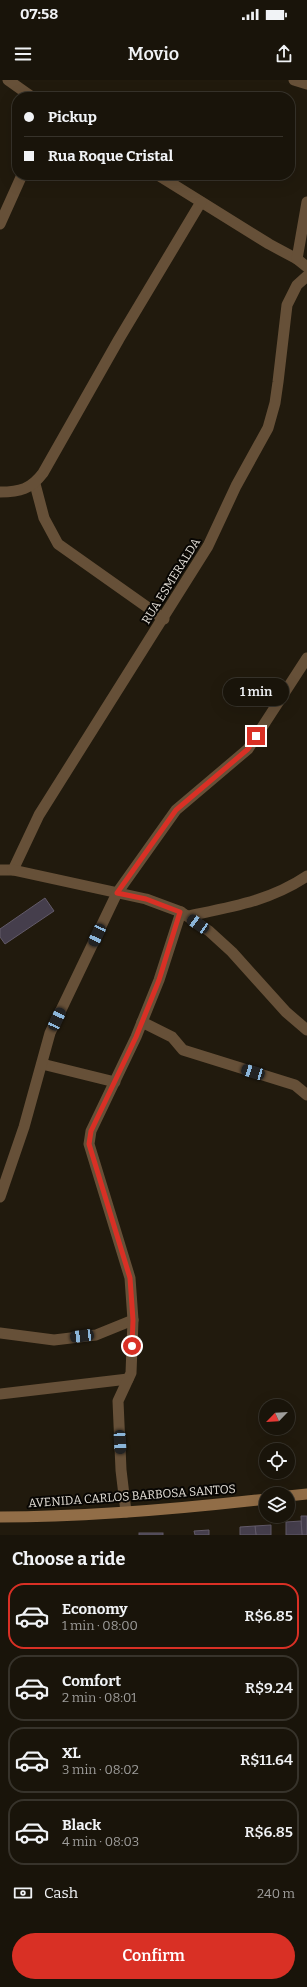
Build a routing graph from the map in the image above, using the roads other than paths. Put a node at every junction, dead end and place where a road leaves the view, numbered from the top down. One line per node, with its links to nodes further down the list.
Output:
1 (8, 80): 4 (street)
2 (294, 80): 3 (street)
3 (307, 84)
4 (25, 92)
5 (20, 180): 9 (street)
6 (166, 180): 7 (street)
7 (201, 202): 10 (street); 13 (street)
8 (307, 202): 10 (street)
9 (0, 224)
10 (297, 259): 11 (street)
11 (307, 267)
12 (307, 276): 15 (street, RUA ESMERALDA)
13 (35, 484): 14 (street); 15 (street)
14 (0, 492)
15 (164, 619): 18 (street, RUA ESMERALDA)
16 (307, 658): 20 (street)
17 (0, 870): 18 (street)
18 (13, 870): 20 (street)
19 (307, 876): 21 (street)
20 (117, 893): 21 (street); 24 (street)
21 (184, 914): 22 (street); 23 (street)
22 (142, 1022): 25 (street); 26 (street)
23 (307, 1030)
24 (42, 1064): 25 (street); 27 (street)
25 (115, 1082): 28 (street)
26 (307, 1095)
27 (0, 1196)
28 (133, 1320): 29 (street); 30 (street)
29 (0, 1334)
30 (128, 1380): 31 (street); 35 (street)
31 (0, 1394)
32 (307, 1494): 33 (main road)
33 (295, 1495)
34 (259, 1500): 35 (main road, AVENIDA CARLOS BARBOSA SANTOS)
35 (126, 1512): 36 (main road, AVENIDA CARLOS BARBOSA SANTOS)
36 (0, 1517)

